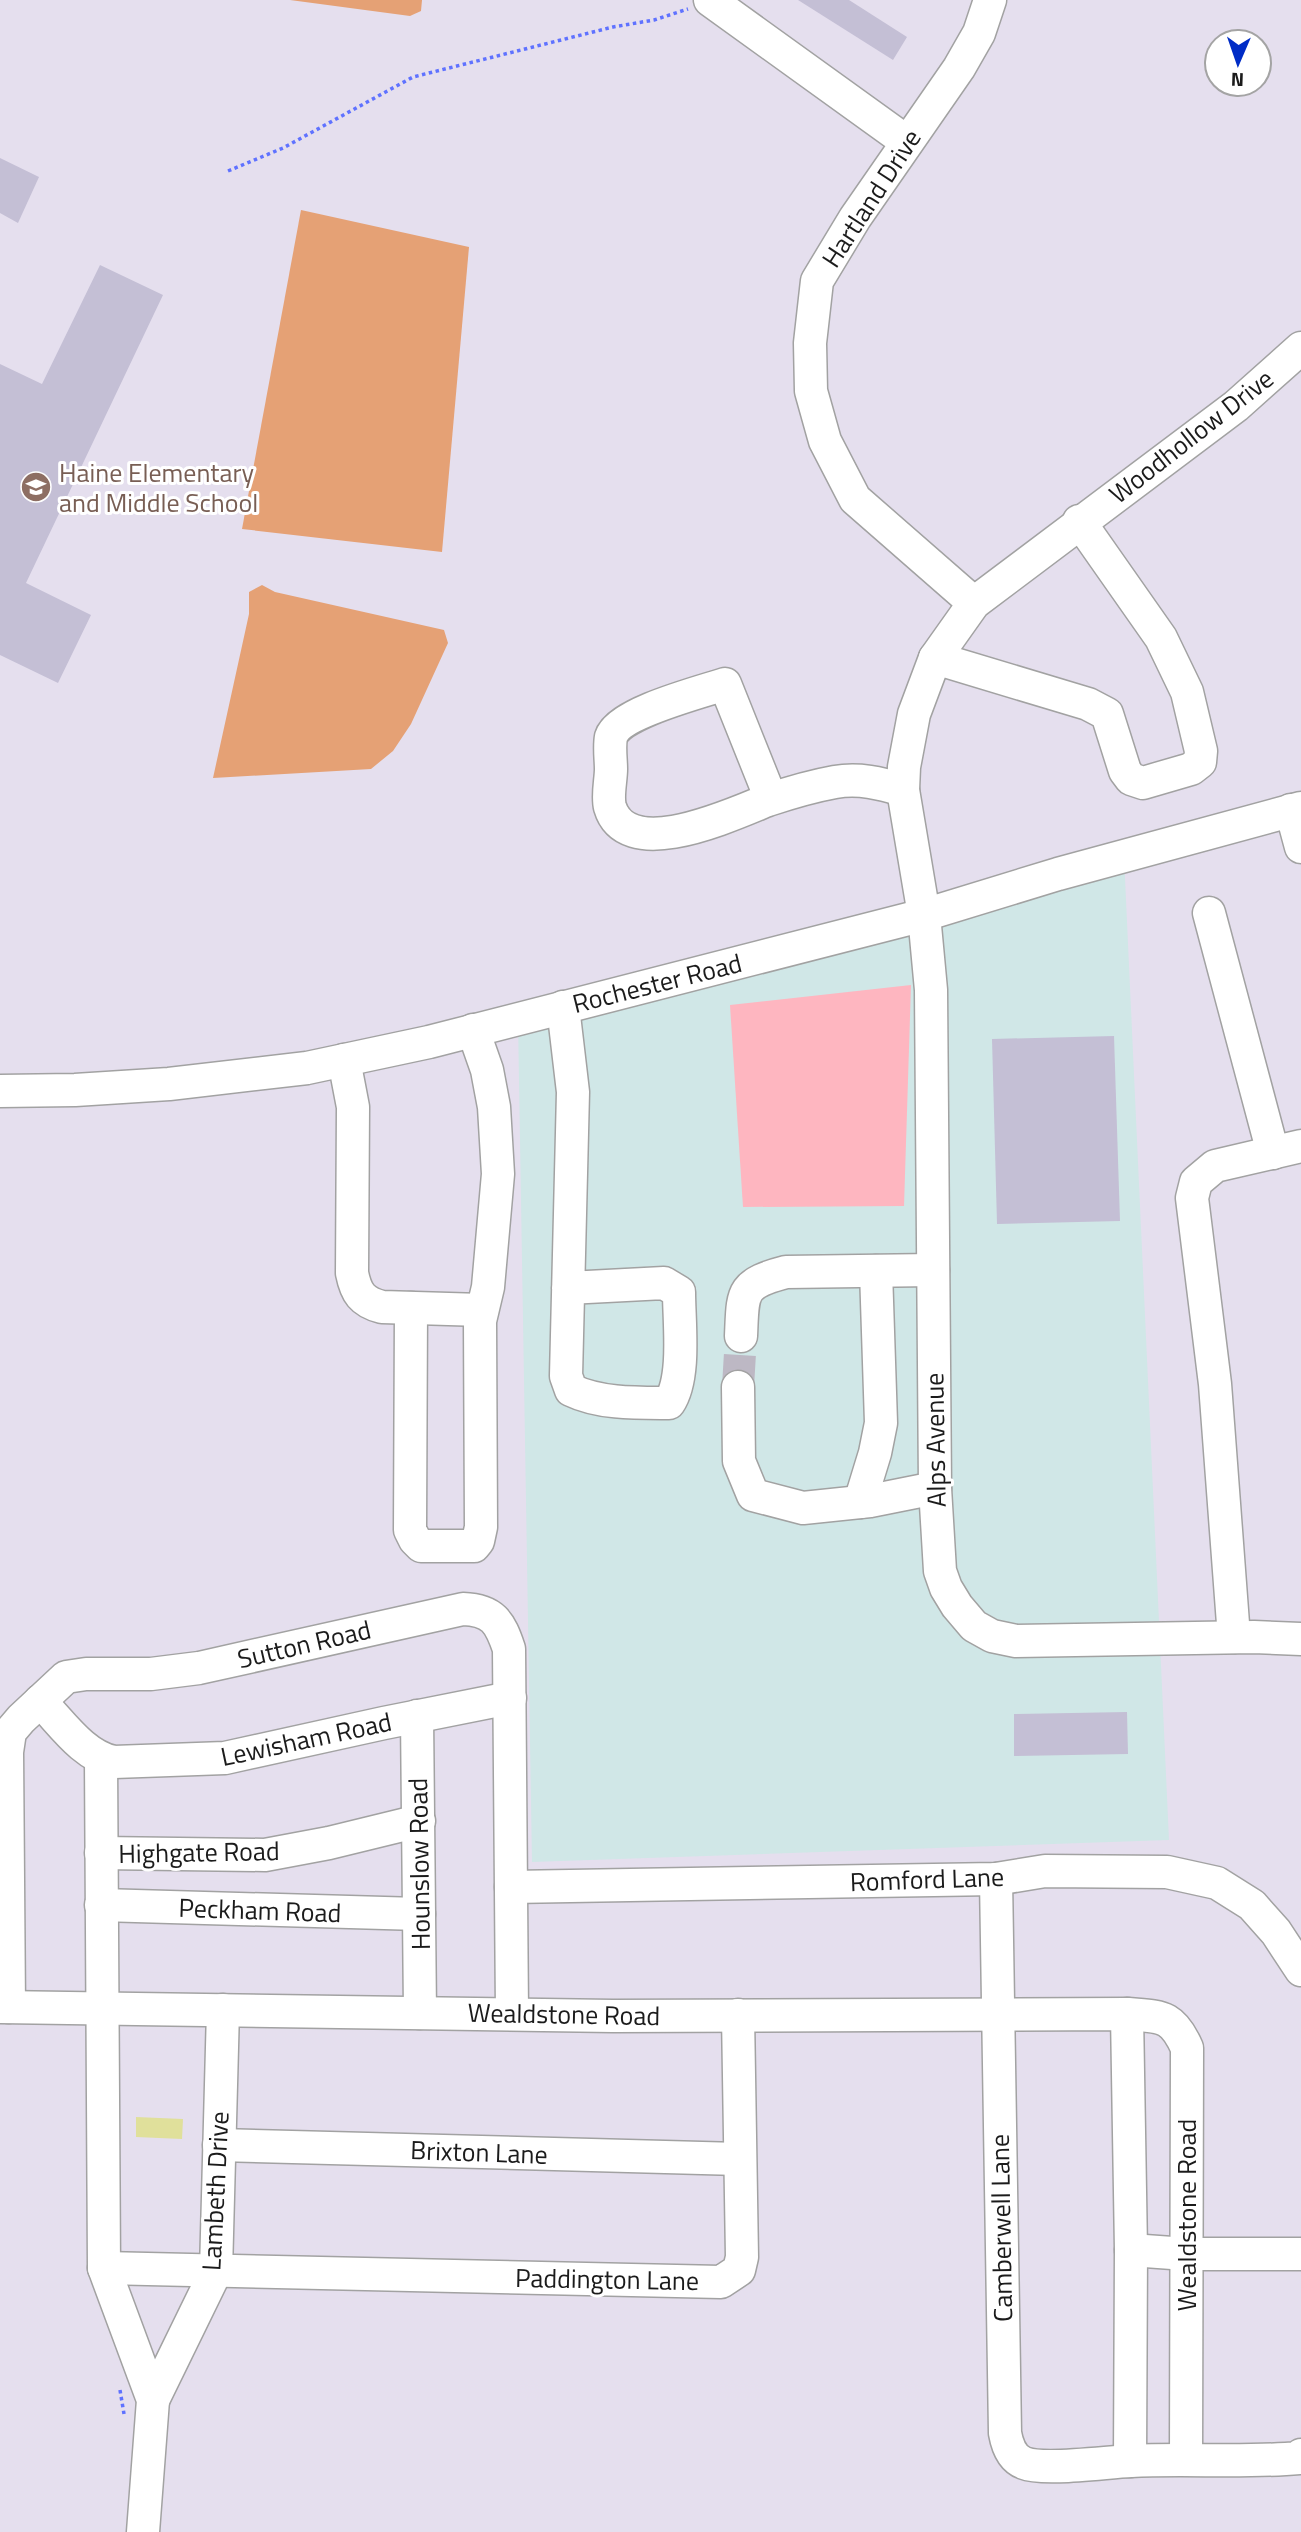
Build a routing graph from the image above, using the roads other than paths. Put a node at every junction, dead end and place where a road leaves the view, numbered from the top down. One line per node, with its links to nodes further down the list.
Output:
1 (989, 0): 3 (street, Hartland Drive)
2 (711, 1): 3 (street)
3 (906, 142): 6 (street, Hartland Drive)
4 (1300, 353): 5 (street, Woodhollow Drive)
5 (1079, 521): 6 (street, Woodhollow Drive); 7 (street)
6 (974, 603): 7 (street, Woodhollow Drive)
7 (936, 658): 8 (street, Woodhollow Drive)
8 (903, 790): 9 (street); 13 (street, Woodhollow Drive)
9 (771, 799): 9 (street)
10 (1296, 809): 11 (street); 13 (street, Rochester Road)
11 (1301, 847)
12 (1209, 913): 18 (street)
13 (924, 915): 14 (street, Rochester Road); 19 (street, Alps Avenue)
14 (563, 1007): 15 (street, Rochester Road); 21 (street)
15 (473, 1030): 16 (street, Rochester Road); 23 (street)
16 (344, 1060): 17 (street, Rochester Road); 22 (street)
17 (0, 1091)
18 (1287, 1150): 28 (street)
19 (933, 1270): 20 (street); 26 (street, Alps Avenue)
20 (876, 1271): 24 (street); 27 (street)
21 (568, 1288): 21 (street)
22 (411, 1308): 23 (street); 23 (street)
23 (482, 1310)
24 (741, 1336)
25 (738, 1387): 27 (street)
26 (935, 1488): 27 (street); 28 (street, Alps Avenue)
27 (860, 1502)
28 (1234, 1637): 29 (street, Alps Avenue)
29 (1301, 1639)
30 (510, 1698): 31 (street, Sutton Road); 32 (street, Lewisham Road); 37 (street, Sutton Road)
31 (40, 1701): 33 (street); 38 (street, Sutton Road)
32 (417, 1716): 33 (street, Lewisham Road); 34 (street, Hounslow Road)
33 (101, 1759): 35 (street)
34 (419, 1821): 35 (street, Highgate Road); 40 (street, Hounslow Road)
35 (101, 1853): 39 (street)
36 (996, 1880): 37 (street, Romford Lane); 41 (street, Romford Lane); 49 (street, Camberwell Lane)
37 (511, 1887): 46 (street, Sutton Road)
38 (4, 1905): 42 (street, Sutton Road)
39 (101, 1905): 40 (street, Peckham Road); 43 (street)
40 (419, 1914): 45 (street, Hounslow Road)
41 (1301, 1970)
42 (4, 2007): 43 (street, Wealdstone Road)
43 (102, 2008): 44 (street, Wealdstone Road); 55 (street, Lambeth Drive)
44 (223, 2010): 45 (street, Wealdstone Road); 50 (street, Lambeth Drive)
45 (420, 2013): 46 (street, Wealdstone Road)
46 (512, 2014): 48 (street, Wealdstone Road)
47 (1127, 2014): 49 (street, Wealdstone Road); 52 (street, Wealdstone Road); 53 (street, Wealdstone Road)
48 (738, 2015): 49 (street, Wealdstone Road); 51 (street, Paddington Lane)
49 (997, 2015): 60 (street, Camberwell Lane)
50 (219, 2145): 51 (street, Brixton Lane); 56 (street, Lambeth Drive)
51 (739, 2159): 56 (street, Paddington Lane)
52 (1131, 2250): 53 (street); 60 (street, Wealdstone Road)
53 (1186, 2253): 54 (street); 59 (street, Wealdstone Road)
54 (1301, 2254)
55 (104, 2268): 56 (street, Paddington Lane); 57 (street, Lambeth Drive)
56 (216, 2271): 57 (street, Lambeth Drive)
57 (153, 2400): 61 (street, Lambeth Drive)
58 (1301, 2455): 59 (street)
59 (1186, 2459): 60 (street)
60 (1130, 2460)
61 (143, 2532)

